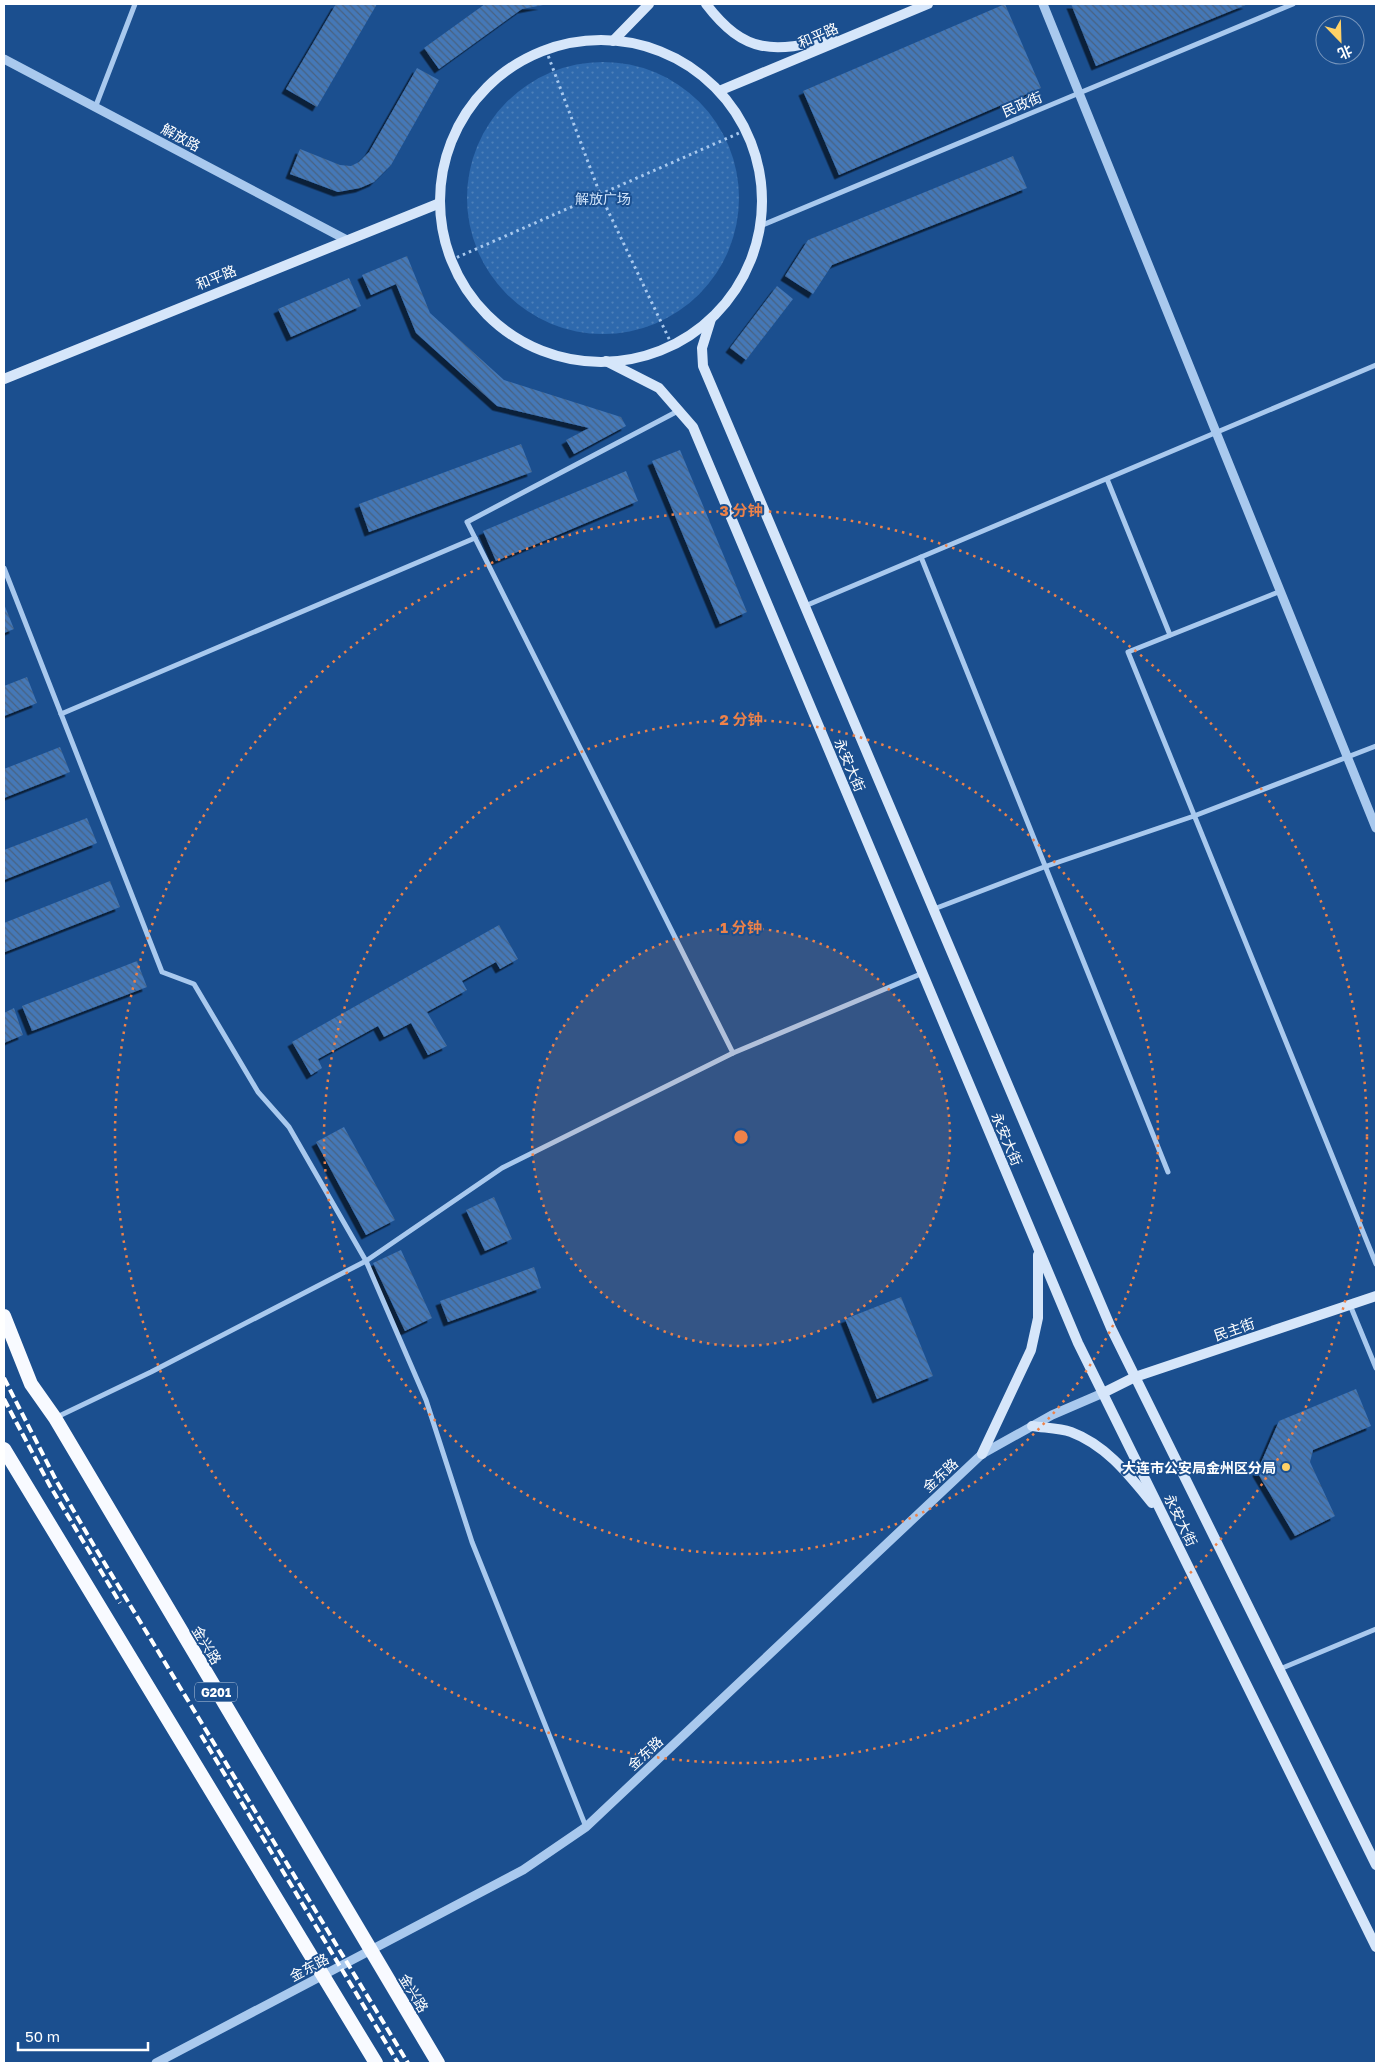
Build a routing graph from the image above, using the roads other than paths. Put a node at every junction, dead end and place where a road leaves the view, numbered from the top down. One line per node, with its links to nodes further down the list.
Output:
1 (136, 4): 12 (street)
2 (650, 4): 8 (main road)
3 (706, 4): 7 (main road)
4 (928, 4): 7 (main road, 和平路)
5 (1043, 4): 11 (street)
6 (1292, 4): 11 (street, 民政街)
7 (868, 29): 10 (main road, 和平路)
8 (613, 41): 10 (main road); 13 (main road)
9 (4, 60): 12 (street, 解放路)
10 (719, 91): 14 (main road)
11 (1079, 92): 14 (street, 民政街); 21 (street)
12 (96, 108): 15 (street, 解放路)
13 (440, 203): 15 (main road, 和平路); 17 (main road)
14 (760, 226): 16 (main road)
15 (345, 239): 19 (main road, 和平路)
16 (711, 319): 17 (main road); 27 (main road, 永安大街)
17 (606, 361): 20 (main road, 永安大街)
18 (1376, 365): 21 (street)
19 (4, 379)
20 (679, 410): 23 (street); 36 (main road, 永安大街)
21 (1218, 432): 22 (street); 26 (street)
22 (1107, 479): 24 (street); 28 (street)
23 (475, 538): 29 (street); 37 (street)
24 (921, 557): 27 (street); 34 (street)
25 (4, 568): 29 (street)
26 (1281, 591): 28 (street); 31 (street)
27 (805, 606): 35 (main road, 永安大街)
28 (1170, 636): 32 (street)
29 (61, 714): 40 (street)
30 (1376, 746): 31 (street)
31 (1347, 756): 32 (street); 33 (street)
32 (1194, 816): 34 (street); 41 (street)
33 (1376, 828)
34 (1044, 867): 35 (street); 38 (street)
35 (934, 909): 46 (main road, 永安大街)
36 (923, 974): 37 (street); 39 (main road, 永安大街)
37 (733, 1053): 40 (street)
38 (1168, 1172)
39 (1038, 1249): 47 (main road, 永安大街); 51 (main road)
40 (366, 1261): 48 (street); 55 (street)
41 (1376, 1264)
42 (1376, 1296): 43 (main road, 民主街)
43 (1350, 1305): 45 (street); 46 (main road, 民主街)
44 (4, 1316): 48 (highway, 金兴路 / G201)
45 (1376, 1368)
46 (1136, 1377): 47 (main road, 民主街); 54 (main road, 永安大街)
47 (1103, 1394): 49 (street, 金东路); 52 (main road, 永安大街)
48 (55, 1418): 58 (highway, 金兴路 / G201)
49 (1032, 1426): 51 (street, 金东路); 52 (main road)
50 (4, 1450): 59 (highway)
51 (982, 1454): 55 (street, 金东路)
52 (1164, 1517): 57 (main road, 永安大街)
53 (1376, 1629): 54 (street)
54 (1280, 1670): 56 (main road, 永安大街)
55 (586, 1827): 58 (street, 金东路)
56 (1376, 1865)
57 (1376, 1947)
58 (369, 1950): 59 (street, 金东路); 62 (highway, 金兴路 / G201)
59 (322, 1976): 60 (street, 金东路); 61 (highway)
60 (156, 2063)
61 (376, 2063)
62 (438, 2063)

